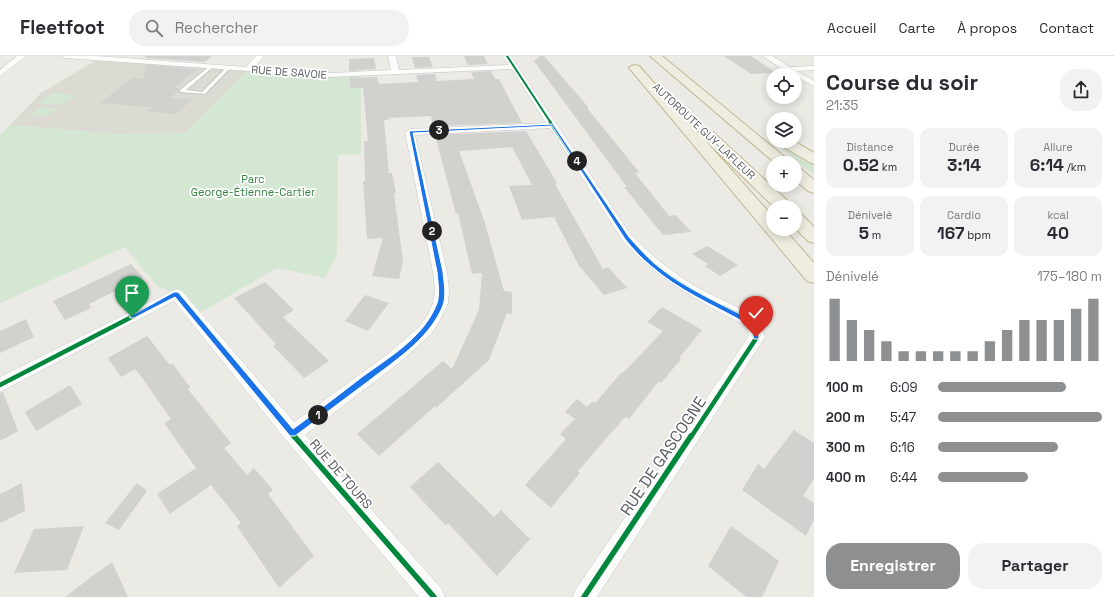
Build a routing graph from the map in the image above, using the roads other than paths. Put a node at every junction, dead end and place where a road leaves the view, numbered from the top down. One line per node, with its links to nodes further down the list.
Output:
1 (22, 56): 17 (street)
2 (65, 56): 8 (street, RUE DE SAVOIE)
3 (260, 56): 15 (street)
4 (392, 56): 16 (street)
5 (507, 56): 9 (street)
6 (655, 56): 10 (highway, AUTOROUTE GUY-LAFLEUR)
7 (767, 56): 12 (street)
8 (210, 67): 11 (street, RUE DE SAVOIE); 11 (lane)
9 (514, 67): 16 (street, RUE DE SAVOIE); 21 (street)
10 (668, 67): 20 (highway); 23 (highway, AUTOROUTE GUY-LAFLEUR)
11 (228, 68): 15 (street, RUE DE SAVOIE)
12 (786, 68)
13 (802, 68): 14 (street)
14 (814, 68)
15 (247, 70): 16 (street, RUE DE SAVOIE)
16 (396, 73)
17 (0, 74)
18 (802, 77): 19 (street)
19 (814, 84)
20 (753, 121)
21 (553, 125): 34 (street); 36 (street, RUE DE GASCOGNE)
22 (796, 148): 24 (highway)
23 (776, 156)
24 (814, 158)
25 (802, 178): 26 (highway)
26 (814, 188)
27 (777, 200): 28 (highway, AUTOROUTE GUY-LAFLEUR)
28 (766, 220)
29 (802, 225): 31 (highway)
30 (779, 236): 32 (highway, AUTOROUTE GUY-LAFLEUR)
31 (814, 237)
32 (814, 276)
33 (0, 385): 34 (street, RUE DE TOURS)
34 (292, 434): 35 (street, RUE DE TOURS)
35 (434, 597)
36 (584, 597)

